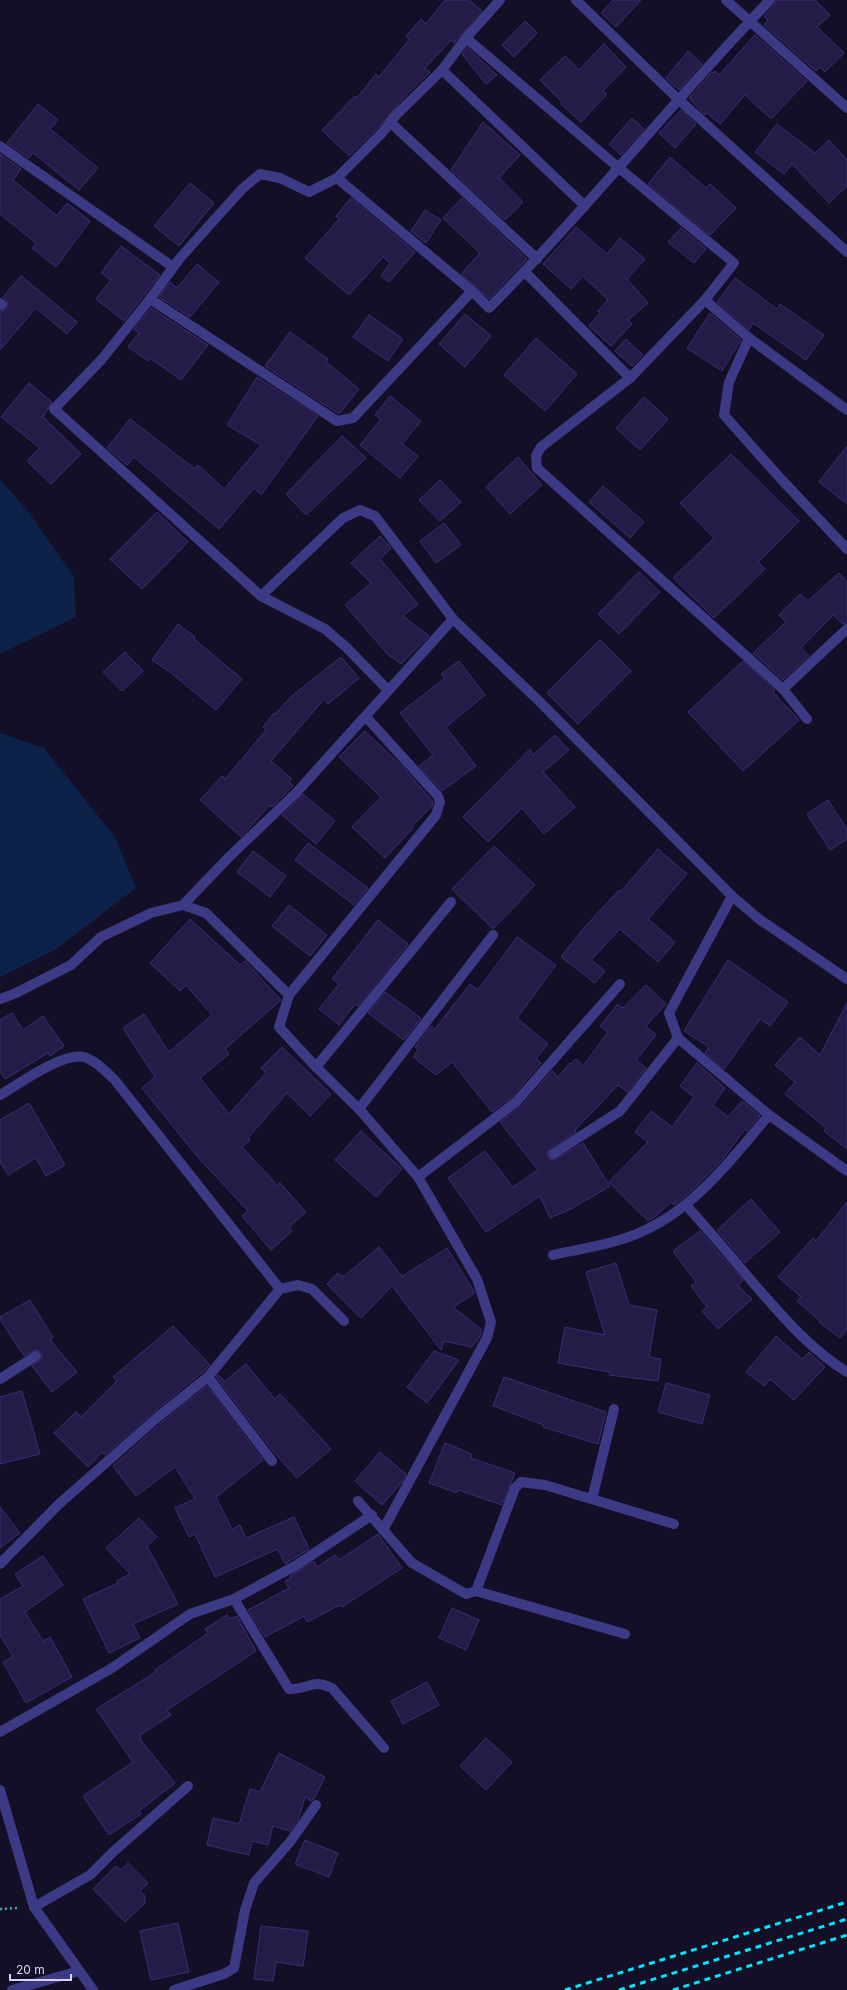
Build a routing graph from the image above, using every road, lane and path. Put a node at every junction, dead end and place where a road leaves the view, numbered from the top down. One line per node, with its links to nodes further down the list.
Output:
1 (500, 0): 6 (street)
2 (576, 0): 8 (street)
3 (726, 0): 5 (street)
4 (770, 0): 5 (street)
5 (749, 22): 8 (street); 9 (street)
6 (466, 38): 7 (street); 12 (street)
7 (442, 70): 10 (street); 14 (street)
8 (678, 99): 12 (street); 15 (street)
9 (847, 108)
10 (390, 122): 13 (street); 16 (street)
11 (0, 146): 17 (street)
12 (619, 168): 14 (street); 21 (street)
13 (337, 178): 17 (street); 19 (street)
14 (585, 206): 16 (street)
15 (847, 252)
16 (537, 259): 18 (street)
17 (173, 267): 20 (street)
18 (525, 272): 19 (street); 23 (street)
19 (472, 291): 20 (street)
20 (150, 299): 26 (street)
21 (705, 300): 22 (street); 23 (street)
22 (749, 338): 24 (street); 25 (street)
23 (630, 378): 29 (street)
24 (847, 410)
25 (847, 549)
26 (262, 596): 27 (street); 30 (street)
27 (453, 619): 30 (street); 33 (street)
28 (847, 628): 29 (street)
29 (783, 689): 32 (street)
30 (388, 690): 31 (street)
31 (366, 717): 35 (street); 39 (street)
32 (807, 719)
33 (732, 896): 37 (street); 41 (street)
34 (451, 902): 42 (street)
35 (183, 905): 39 (street); 40 (street)
36 (493, 935): 44 (street)
37 (847, 979)
38 (620, 984): 48 (street)
39 (289, 995): 42 (street)
40 (0, 999)
41 (678, 1038): 45 (street); 46 (street)
42 (316, 1067): 44 (street)
43 (0, 1095): 51 (street)
44 (359, 1109): 48 (street)
45 (769, 1115): 47 (street); 49 (street)
46 (553, 1154)
47 (847, 1171)
48 (418, 1177): 63 (street)
49 (686, 1205): 50 (street); 54 (street)
50 (553, 1255)
51 (280, 1289): 52 (street); 55 (street)
52 (344, 1321)
53 (36, 1356): 56 (street)
54 (847, 1372)
55 (208, 1377): 58 (street); 64 (street)
56 (0, 1379)
57 (614, 1409): 59 (street)
58 (272, 1461)
59 (592, 1499): 62 (street); 65 (street)
60 (358, 1500): 61 (street)
61 (372, 1515): 63 (street); 66 (street)
62 (674, 1524)
63 (383, 1530): 65 (street)
64 (0, 1564)
65 (476, 1592): 67 (street)
66 (234, 1599): 68 (street); 69 (street)
67 (626, 1634)
68 (0, 1732)
69 (384, 1748)
70 (188, 1786): 73 (street)
71 (0, 1790): 73 (street)
72 (316, 1805): 77 (street)
73 (34, 1907): 74 (street)
74 (79, 1971): 75 (street); 76 (street)
75 (12, 1990)
76 (93, 1990)
77 (174, 1990)

